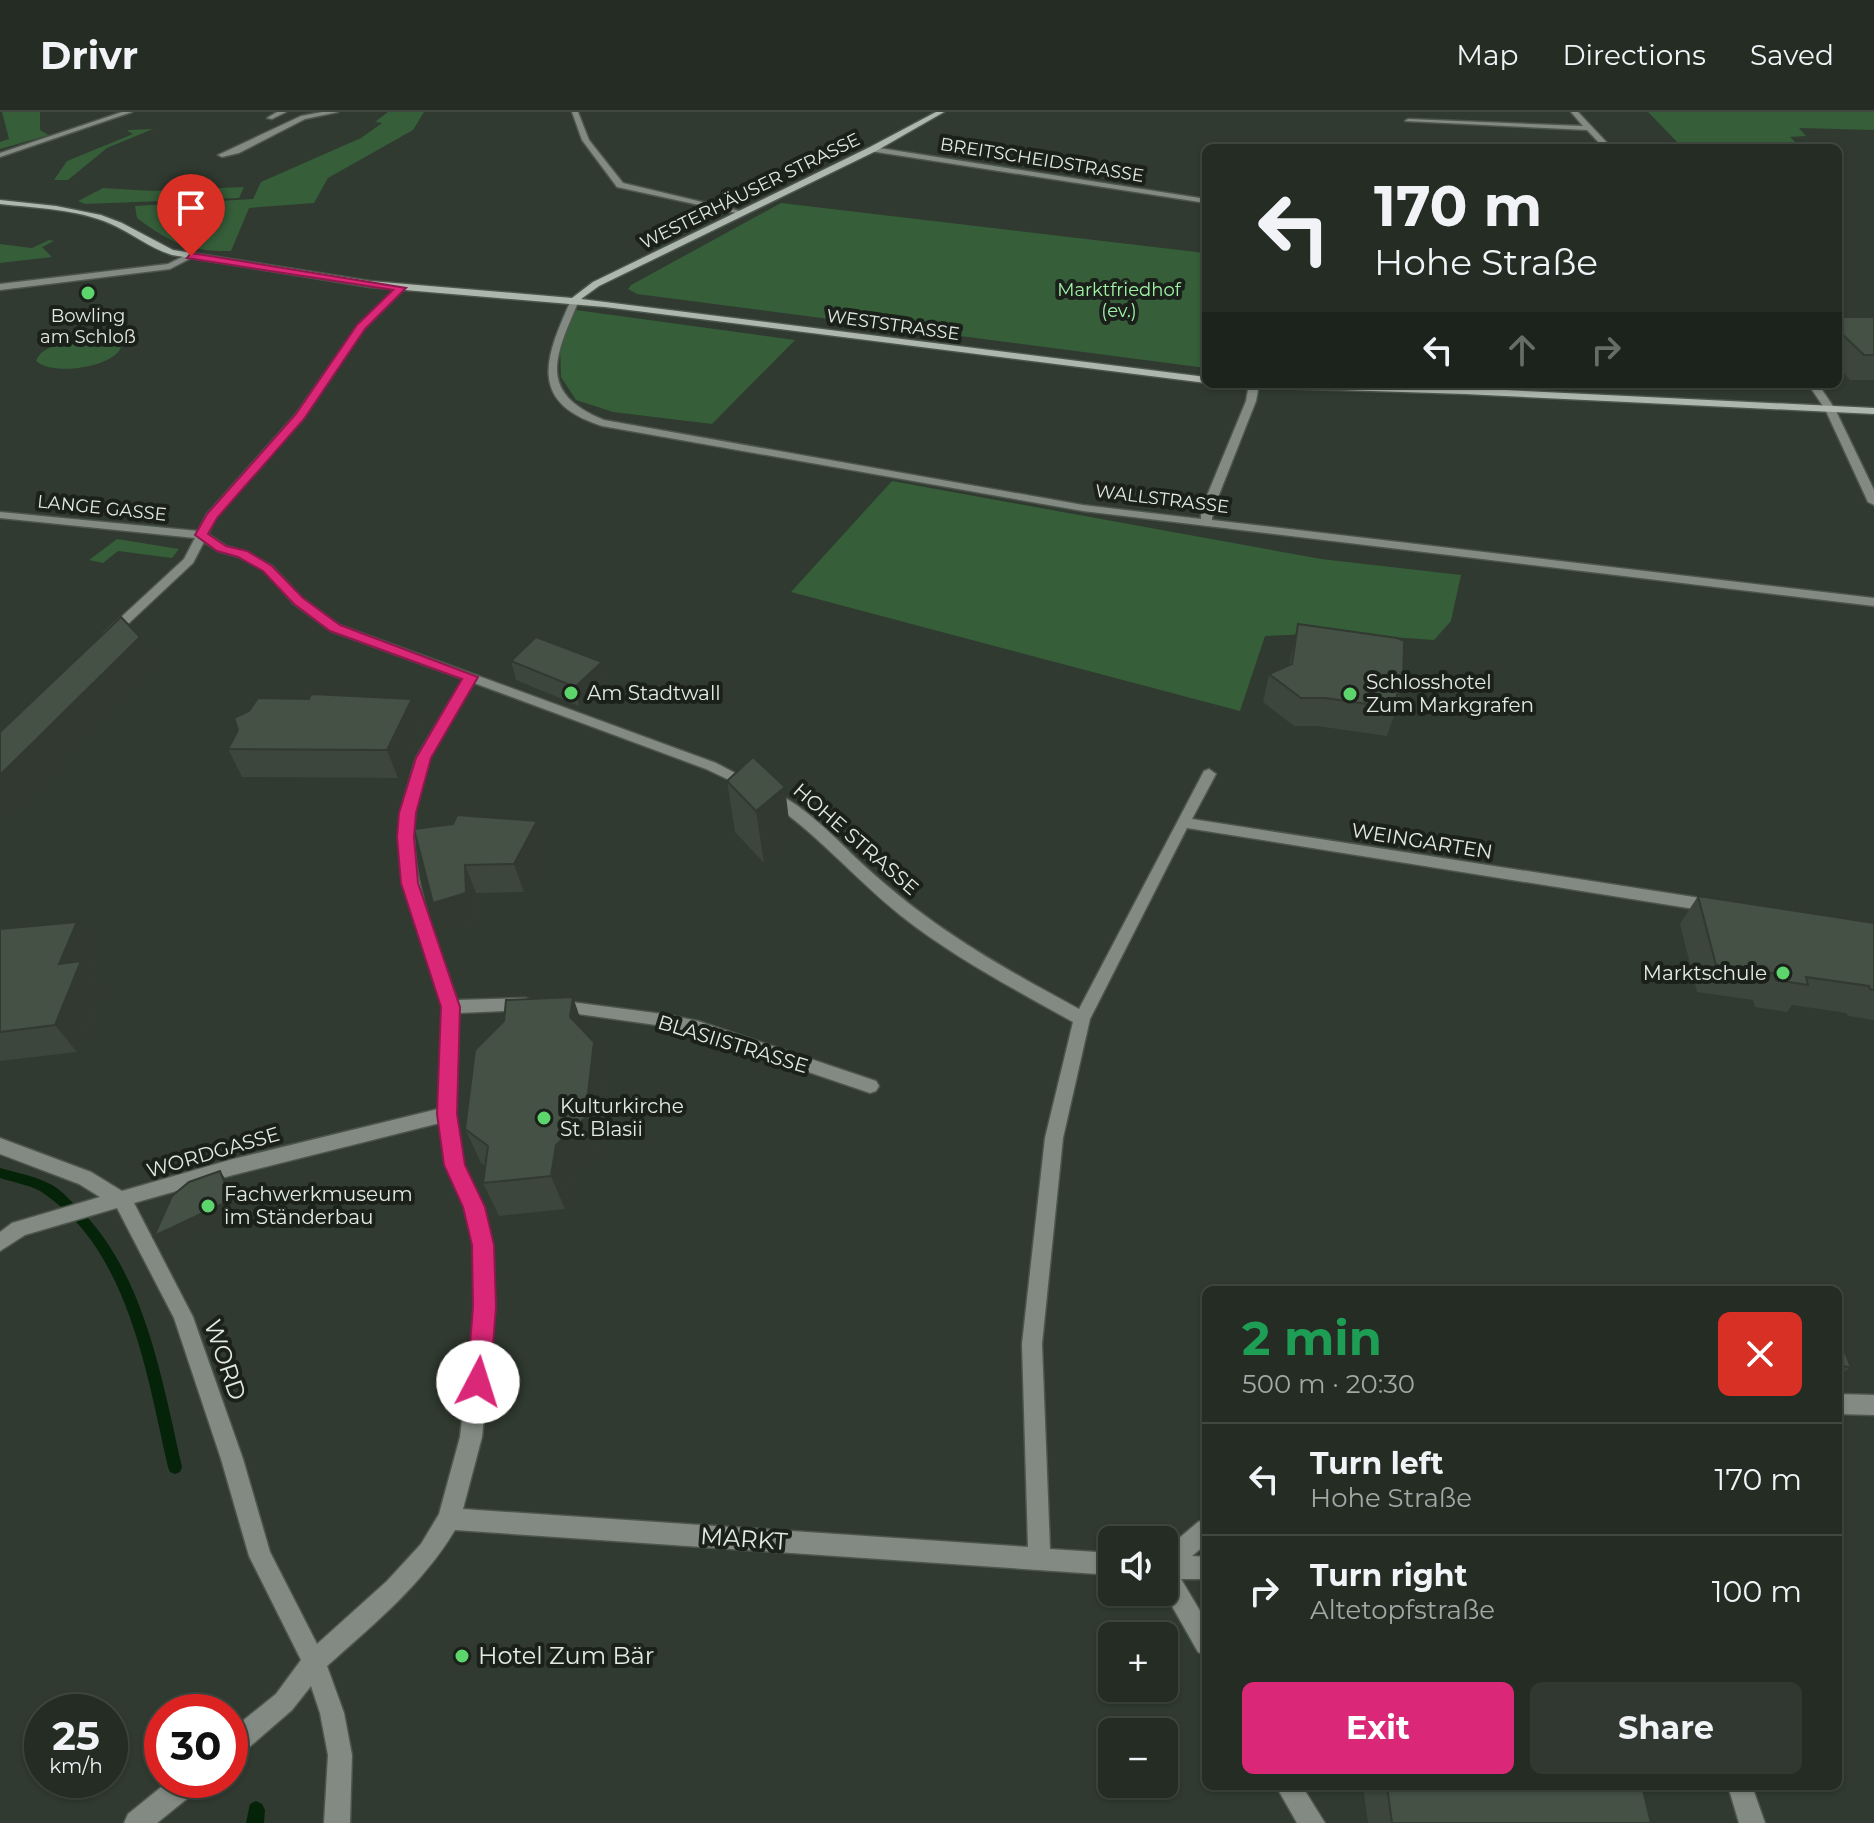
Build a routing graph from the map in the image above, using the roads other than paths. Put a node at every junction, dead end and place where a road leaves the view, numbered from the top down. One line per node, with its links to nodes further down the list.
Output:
1 (129, 112): 12 (street)
2 (283, 112): 8 (street)
3 (335, 112): 8 (street)
4 (575, 112): 16 (street)
5 (941, 112): 11 (main road, WESTERHÄUSER STRASSE)
6 (1574, 112): 9 (street)
7 (1408, 121): 9 (street)
8 (293, 122): 13 (street)
9 (1589, 128): 10 (street)
10 (1604, 144)
11 (873, 149): 14 (street, BREITSCHEIDSTRASSE); 16 (main road, WESTERHÄUSER STRASSE)
12 (0, 155)
13 (222, 155)
14 (1202, 200)
15 (0, 202): 17 (main road, WESTSTRASSE)
16 (740, 212): 20 (main road, WESTERHÄUSER STRASSE)
17 (191, 256): 18 (street); 19 (main road, WESTSTRASSE)
18 (0, 287)
19 (401, 288): 20 (main road, WESTSTRASSE); 30 (street)
20 (575, 300): 21 (main road, WESTSTRASSE); 29 (street, WALLSTRASSE)
21 (1202, 379)
22 (1252, 388): 29 (street)
23 (1481, 388): 25 (main road)
24 (1816, 388): 25 (street)
25 (1830, 409): 26 (main road); 27 (street)
26 (1874, 411)
27 (1874, 502)
28 (0, 515): 30 (street, LANGE GASSE)
29 (1206, 523): 31 (street, WALLSTRASSE)
30 (201, 535): 32 (street); 33 (street, HOHE STRASSE)
31 (1874, 602)
32 (103, 641)
33 (471, 677): 37 (street); 38 (street, HOHE STRASSE)
34 (1209, 774): 35 (street)
35 (1183, 822): 36 (street, WEINGARTEN); 38 (street)
36 (1734, 909)
37 (451, 1007): 39 (street, BLASIISTRASSE); 40 (street)
38 (1082, 1019): 49 (street)
39 (870, 1086)
40 (447, 1114): 42 (street, WORDGASSE); 46 (street)
41 (0, 1146): 42 (street)
42 (113, 1203): 43 (street); 55 (street, WORD)
43 (0, 1243)
44 (1842, 1404): 45 (street)
45 (1874, 1405)
46 (449, 1519): 49 (street, MARKT); 55 (street)
47 (1202, 1534): 48 (street)
48 (1178, 1555)
49 (1039, 1559): 50 (street, MARKT)
50 (1098, 1563)
51 (1178, 1567): 52 (street)
52 (1202, 1568)
53 (1178, 1593): 54 (street)
54 (1202, 1637)
55 (314, 1662): 56 (street); 61 (street, WORD)
56 (248, 1732)
57 (1291, 1790): 62 (street)
58 (1741, 1790): 63 (street)
59 (168, 1798): 60 (street)
60 (137, 1823)
61 (337, 1823)
62 (1312, 1823)
63 (1752, 1823)

